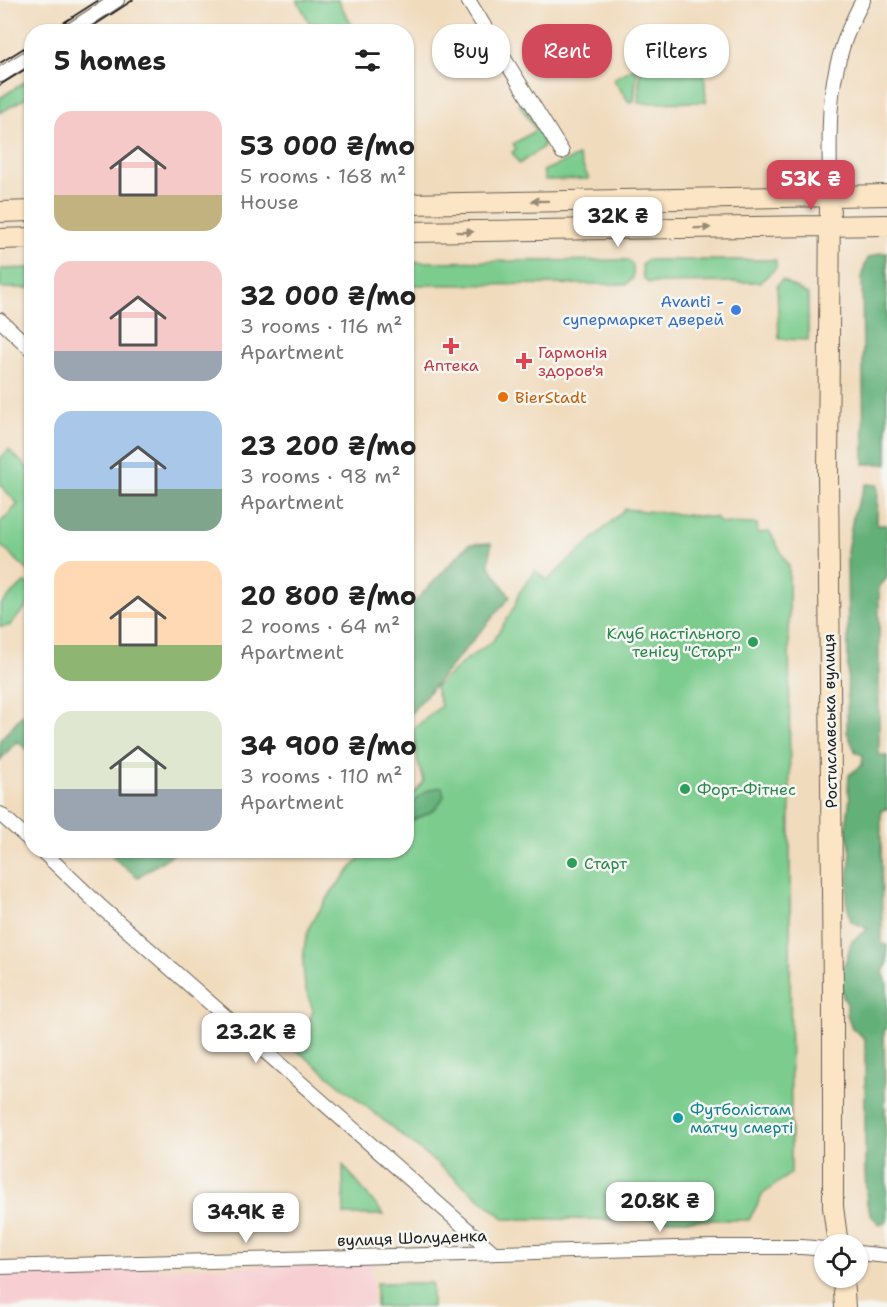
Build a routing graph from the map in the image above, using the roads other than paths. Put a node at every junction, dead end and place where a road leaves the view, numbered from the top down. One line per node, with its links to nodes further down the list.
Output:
1 (117, 0): 4 (street)
2 (468, 0): 7 (street)
3 (863, 0): 9 (street)
4 (80, 24)
5 (24, 60): 6 (street)
6 (0, 75)
7 (562, 152)
8 (887, 195): 9 (street)
9 (830, 196): 10 (street, one-way to 10); 14 (street, Ростиславська вулиця)
10 (414, 204)
11 (24, 211): 12 (street)
12 (0, 212)
13 (887, 225): 14 (street)
14 (830, 227): 15 (street, one-way to 14); 23 (street, Ростиславська вулиця)
15 (414, 232)
16 (0, 238): 17 (street)
17 (24, 238)
18 (0, 320): 19 (street)
19 (24, 342)
20 (0, 814): 21 (street)
21 (24, 835)
22 (49, 858): 25 (street)
23 (837, 1234)
24 (814, 1248): 25 (street, вулиця Шолуденка)
25 (494, 1253): 28 (street, вулиця Шолуденка)
26 (868, 1254): 27 (street)
27 (887, 1256)
28 (0, 1267)
29 (844, 1288): 30 (street)
30 (845, 1307)

